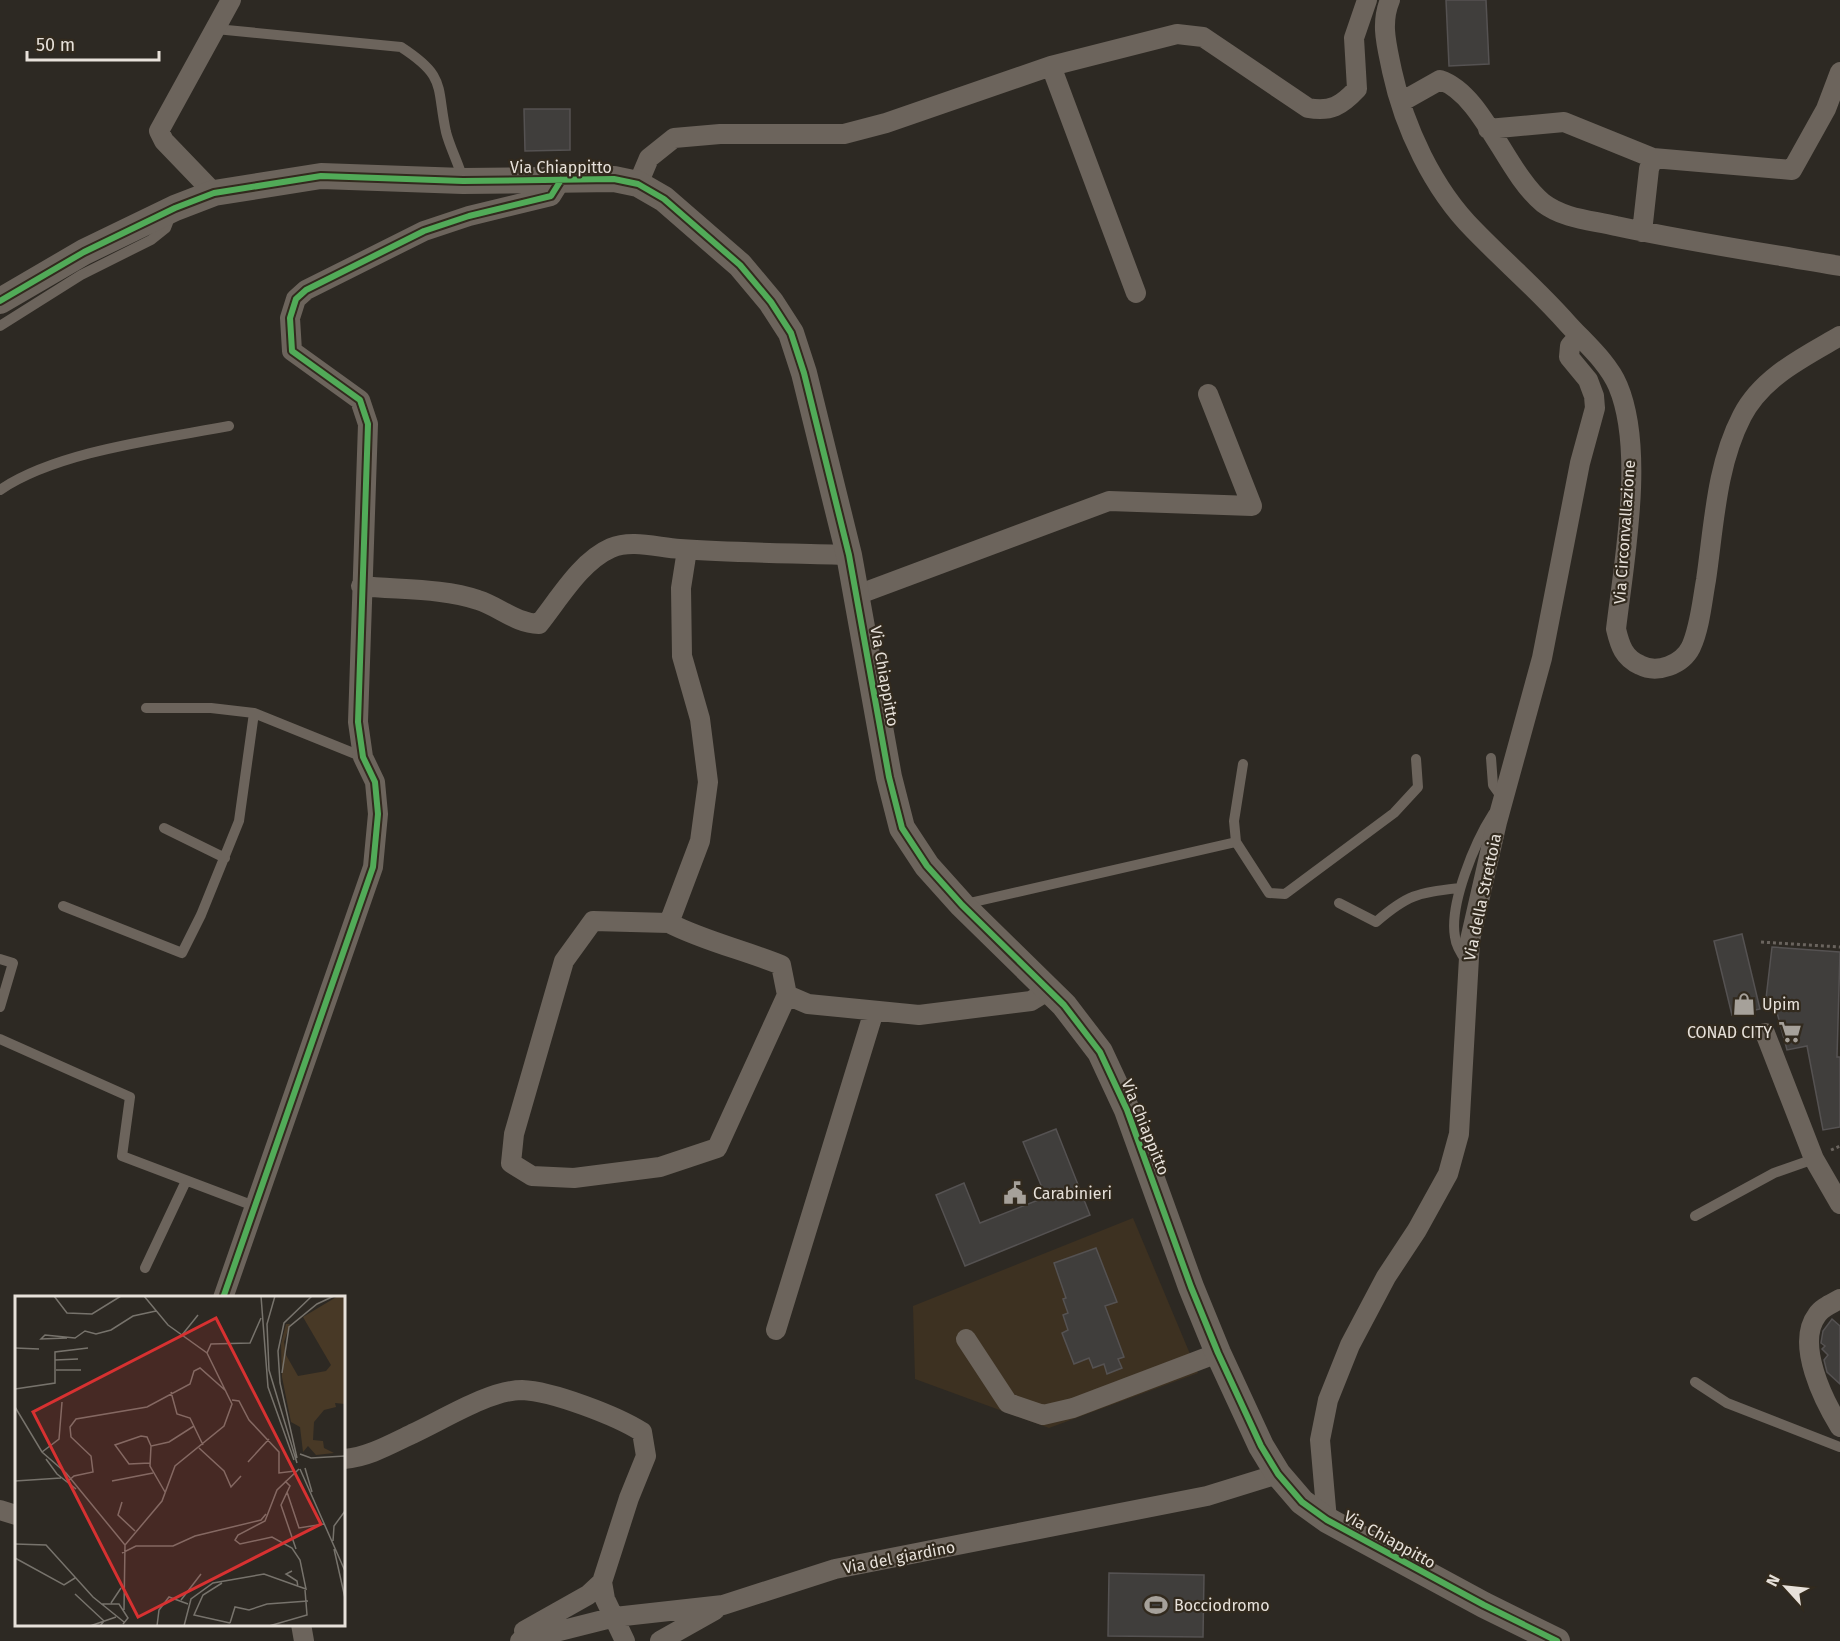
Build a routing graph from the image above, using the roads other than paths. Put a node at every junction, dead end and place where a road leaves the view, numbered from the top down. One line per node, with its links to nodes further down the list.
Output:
1 (231, 0): 3 (street)
2 (1380, 6): 4 (street); 6 (street, Via Circonvallazione)
3 (216, 29): 10 (lane); 12 (street)
4 (1051, 66): 11 (street); 16 (street)
5 (1840, 72): 8 (street)
6 (1401, 102): 7 (street); 19 (street, Via Circonvallazione)
7 (1488, 129): 8 (street); 14 (street)
8 (1653, 158): 14 (street)
9 (561, 180): 10 (street, Via Chiappitto); 11 (street, Via Chiappitto); 26 (street)
10 (464, 181): 12 (street, Via Chiappitto)
11 (638, 184): 25 (street, Via Chiappitto)
12 (214, 193): 13 (street, Via Chiappitto)
13 (175, 208): 17 (street, Via Chiappitto); 18 (lane)
14 (1642, 232): 15 (street)
15 (1840, 266)
16 (1136, 293)
17 (0, 301)
18 (0, 326)
19 (1579, 336): 20 (street, Via Circonvallazione); 34 (street, Via della Strettoia)
20 (1840, 336)
21 (1208, 394): 27 (street)
22 (230, 426): 23 (lane)
23 (0, 490)
24 (687, 550): 25 (street); 26 (street); 42 (street)
25 (849, 555): 27 (street, Via Chiappitto)
26 (361, 586): 30 (street)
27 (856, 595): 40 (street, Via Chiappitto)
28 (146, 708): 29 (lane)
29 (254, 713): 30 (lane); 37 (lane)
30 (363, 756): 54 (street)
31 (1491, 758): 34 (lane)
32 (1416, 759): 36 (lane)
33 (1243, 764): 36 (lane)
34 (1503, 800): 38 (lane); 44 (street, Via della Strettoia)
35 (164, 828): 37 (lane)
36 (1236, 842): 40 (lane)
37 (225, 858): 41 (lane)
38 (1460, 888): 39 (lane); 44 (lane)
39 (1339, 903)
40 (962, 905): 45 (street, Via Chiappitto)
41 (63, 906)
42 (669, 923): 46 (street); 46 (street)
43 (0, 959): 47 (lane)
44 (1468, 963): 69 (street, Via della Strettoia)
45 (1049, 990): 48 (street); 61 (street, Via Chiappitto)
46 (787, 995): 48 (street)
47 (0, 1007)
48 (874, 1011): 59 (street)
49 (1765, 1033): 51 (street)
50 (0, 1039): 52 (lane)
51 (1820, 1156): 53 (street); 55 (lane)
52 (186, 1180): 54 (lane); 56 (lane)
53 (1840, 1204)
54 (254, 1206): 57 (street)
55 (1695, 1216)
56 (145, 1268)
57 (223, 1296)
58 (1840, 1299): 63 (street)
59 (776, 1330)
60 (966, 1339): 61 (street)
61 (1218, 1353): 66 (street, Via Chiappitto)
62 (1695, 1382): 64 (lane)
63 (1840, 1427)
64 (1840, 1447)
65 (345, 1459): 70 (street)
66 (1278, 1474): 69 (street, Via Chiappitto); 71 (street, Via del giardino)
67 (0, 1510): 68 (street)
68 (15, 1515)
69 (1327, 1520): 79 (street, Via Chiappitto)
70 (602, 1582): 72 (street); 75 (street)
71 (723, 1605): 72 (street, Via del giardino); 78 (street)
72 (615, 1617): 76 (street, Via del giardino); 77 (street)
73 (301, 1626): 74 (street)
74 (304, 1641)
75 (516, 1641)
76 (520, 1641)
77 (625, 1641)
78 (660, 1641)
79 (1555, 1641)

